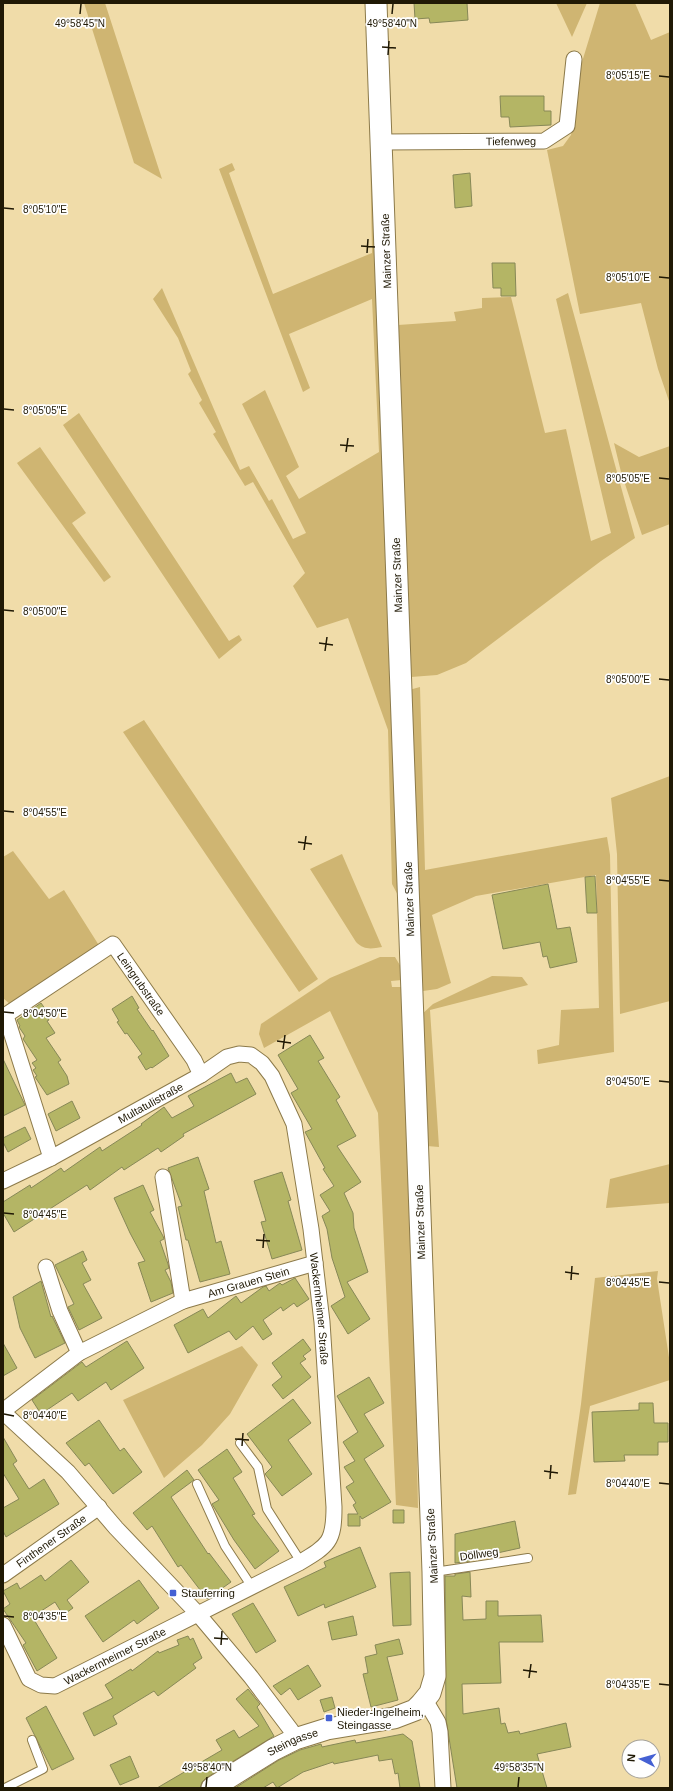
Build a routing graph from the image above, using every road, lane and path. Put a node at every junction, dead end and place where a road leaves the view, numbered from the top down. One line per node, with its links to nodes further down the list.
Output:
1 (376, 3): 3 (main road, Mainzer Straße)
2 (574, 58): 3 (street, Tiefenweg)
3 (382, 142): 20 (main road, Mainzer Straße)
4 (4, 1017): 6 (street, Leingrubstraße); 7 (street)
5 (251, 1055): 6 (street, Multatulistraße); 10 (street, Wackernheimer Straße)
6 (201, 1075): 7 (street, Multatulistraße)
7 (51, 1158): 9 (street, Multatulistraße)
8 (163, 1177): 12 (street)
9 (3, 1181)
10 (315, 1263): 12 (street, Am Grauen Stein); 19 (street, Wackernheimer Straße)
11 (46, 1267): 13 (street)
12 (183, 1301): 13 (street, Am Grauen Stein)
13 (79, 1353): 14 (street, Am Grauen Stein)
14 (3, 1411): 17 (street)
15 (240, 1443): 19 (lane)
16 (197, 1484): 22 (lane)
17 (99, 1507): 21 (street, Finthener Straße); 23 (street)
18 (528, 1558): 20 (lane, Döllweg)
19 (301, 1562): 22 (street, Wackernheimer Straße)
20 (433, 1572): 25 (main road, Mainzer Straße)
21 (3, 1575)
22 (252, 1587): 23 (street, Wackernheimer Straße)
23 (198, 1614): 24 (street, Wackernheimer Straße); 26 (street)
24 (3, 1625)
25 (425, 1700): 26 (main road, Steingasse); 30 (street)
26 (296, 1739): 29 (main road, Steingasse)
27 (32, 1740): 28 (lane)
28 (5, 1788)
29 (212, 1788)
30 (443, 1788)

